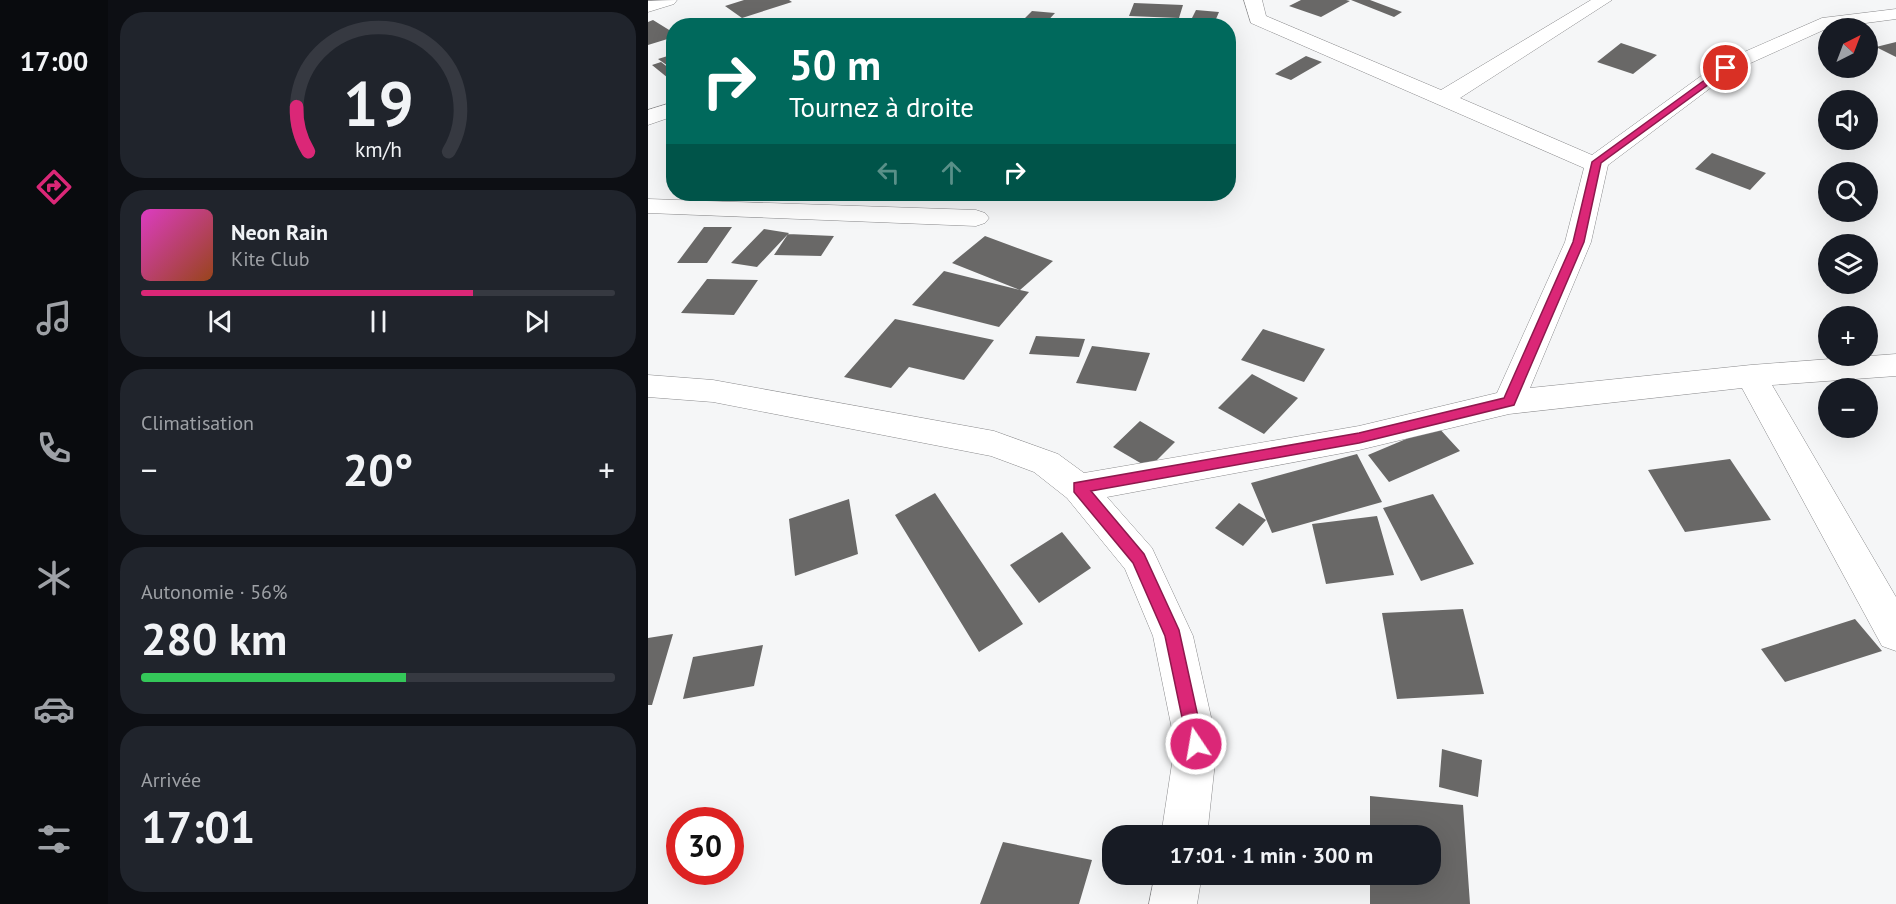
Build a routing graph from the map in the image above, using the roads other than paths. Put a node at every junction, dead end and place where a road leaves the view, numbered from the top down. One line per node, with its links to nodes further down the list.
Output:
1 (669, 0): 4 (street)
2 (1253, 0): 6 (street)
3 (1603, 0): 6 (street)
4 (648, 7)
5 (1896, 14): 9 (street)
6 (1441, 97): 9 (street)
7 (666, 111): 8 (street)
8 (648, 118)
9 (1596, 165): 15 (street)
10 (648, 206): 11 (street)
11 (976, 218)
12 (1896, 365): 13 (street)
13 (1751, 376): 15 (street); 17 (street)
14 (648, 386): 16 (street)
15 (1509, 402): 16 (street)
16 (1079, 488): 18 (street)
17 (1896, 633)
18 (1185, 825)
19 (1177, 885): 20 (street)
20 (1173, 904)

